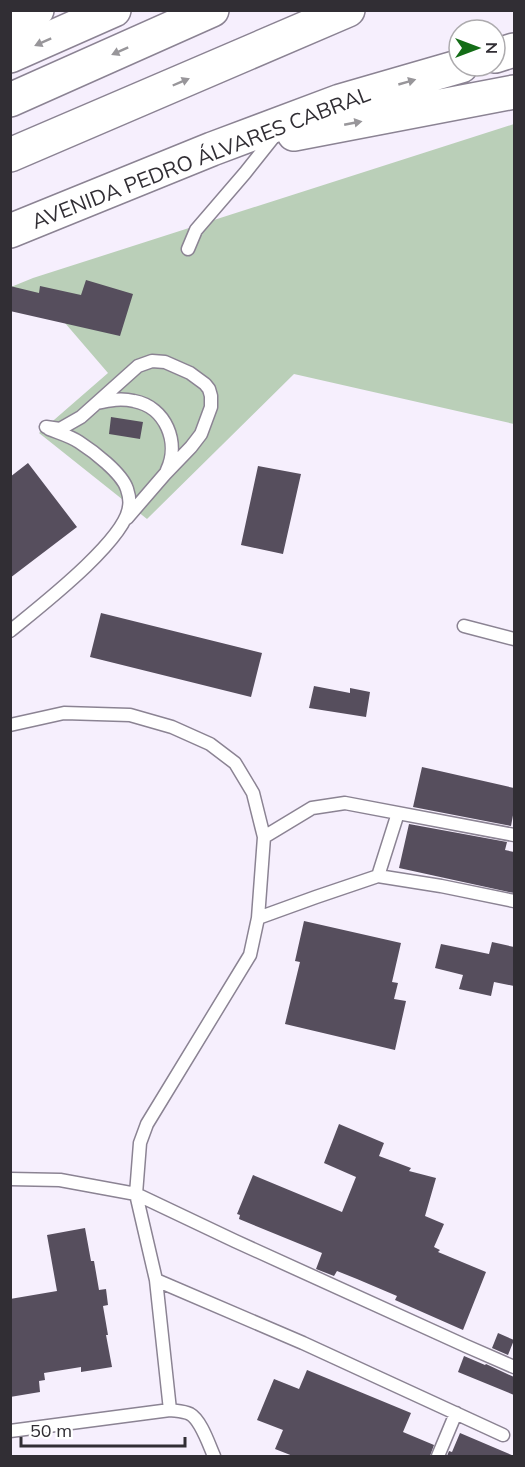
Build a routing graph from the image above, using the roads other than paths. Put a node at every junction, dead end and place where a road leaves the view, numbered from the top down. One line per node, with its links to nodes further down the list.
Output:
1 (37, 10): 5 (main road)
2 (114, 10): 6 (main road, one-way to 6)
3 (212, 10): 9 (main road, one-way to 9)
4 (348, 10): 10 (main road, one-way to 4)
5 (10, 25)
6 (10, 56)
7 (447, 70): 12 (main road, AVENIDA PEDRO ÁLVARES CABRAL, one-way to 7)
8 (514, 92): 11 (main road, one-way to 8)
9 (10, 100)
10 (127, 105): 13 (main road); 14 (main road)
11 (272, 139): 12 (main road); 16 (lane)
12 (213, 149): 15 (main road, AVENIDA PEDRO ÁLVARES CABRAL)
13 (10, 155)
14 (10, 177)
15 (10, 231)
16 (188, 249)
17 (96, 403): 18 (lane); 18 (lane); 19 (lane)
18 (165, 474): 19 (lane)
19 (127, 518): 21 (lane)
20 (464, 626): 22 (lane)
21 (10, 631)
22 (514, 639)
23 (10, 725): 26 (lane)
24 (398, 813): 25 (lane); 26 (lane); 27 (lane)
25 (514, 835)
26 (264, 837): 29 (lane)
27 (378, 876): 28 (lane); 29 (lane)
28 (514, 901)
29 (258, 918): 31 (lane)
30 (10, 1179): 31 (lane)
31 (136, 1194): 32 (lane); 33 (lane)
32 (156, 1280): 34 (lane); 35 (lane)
33 (514, 1367)
34 (171, 1410): 36 (lane); 38 (lane)
35 (456, 1413): 37 (lane); 39 (lane)
36 (10, 1431)
37 (503, 1435)
38 (214, 1456)
39 (438, 1456)

